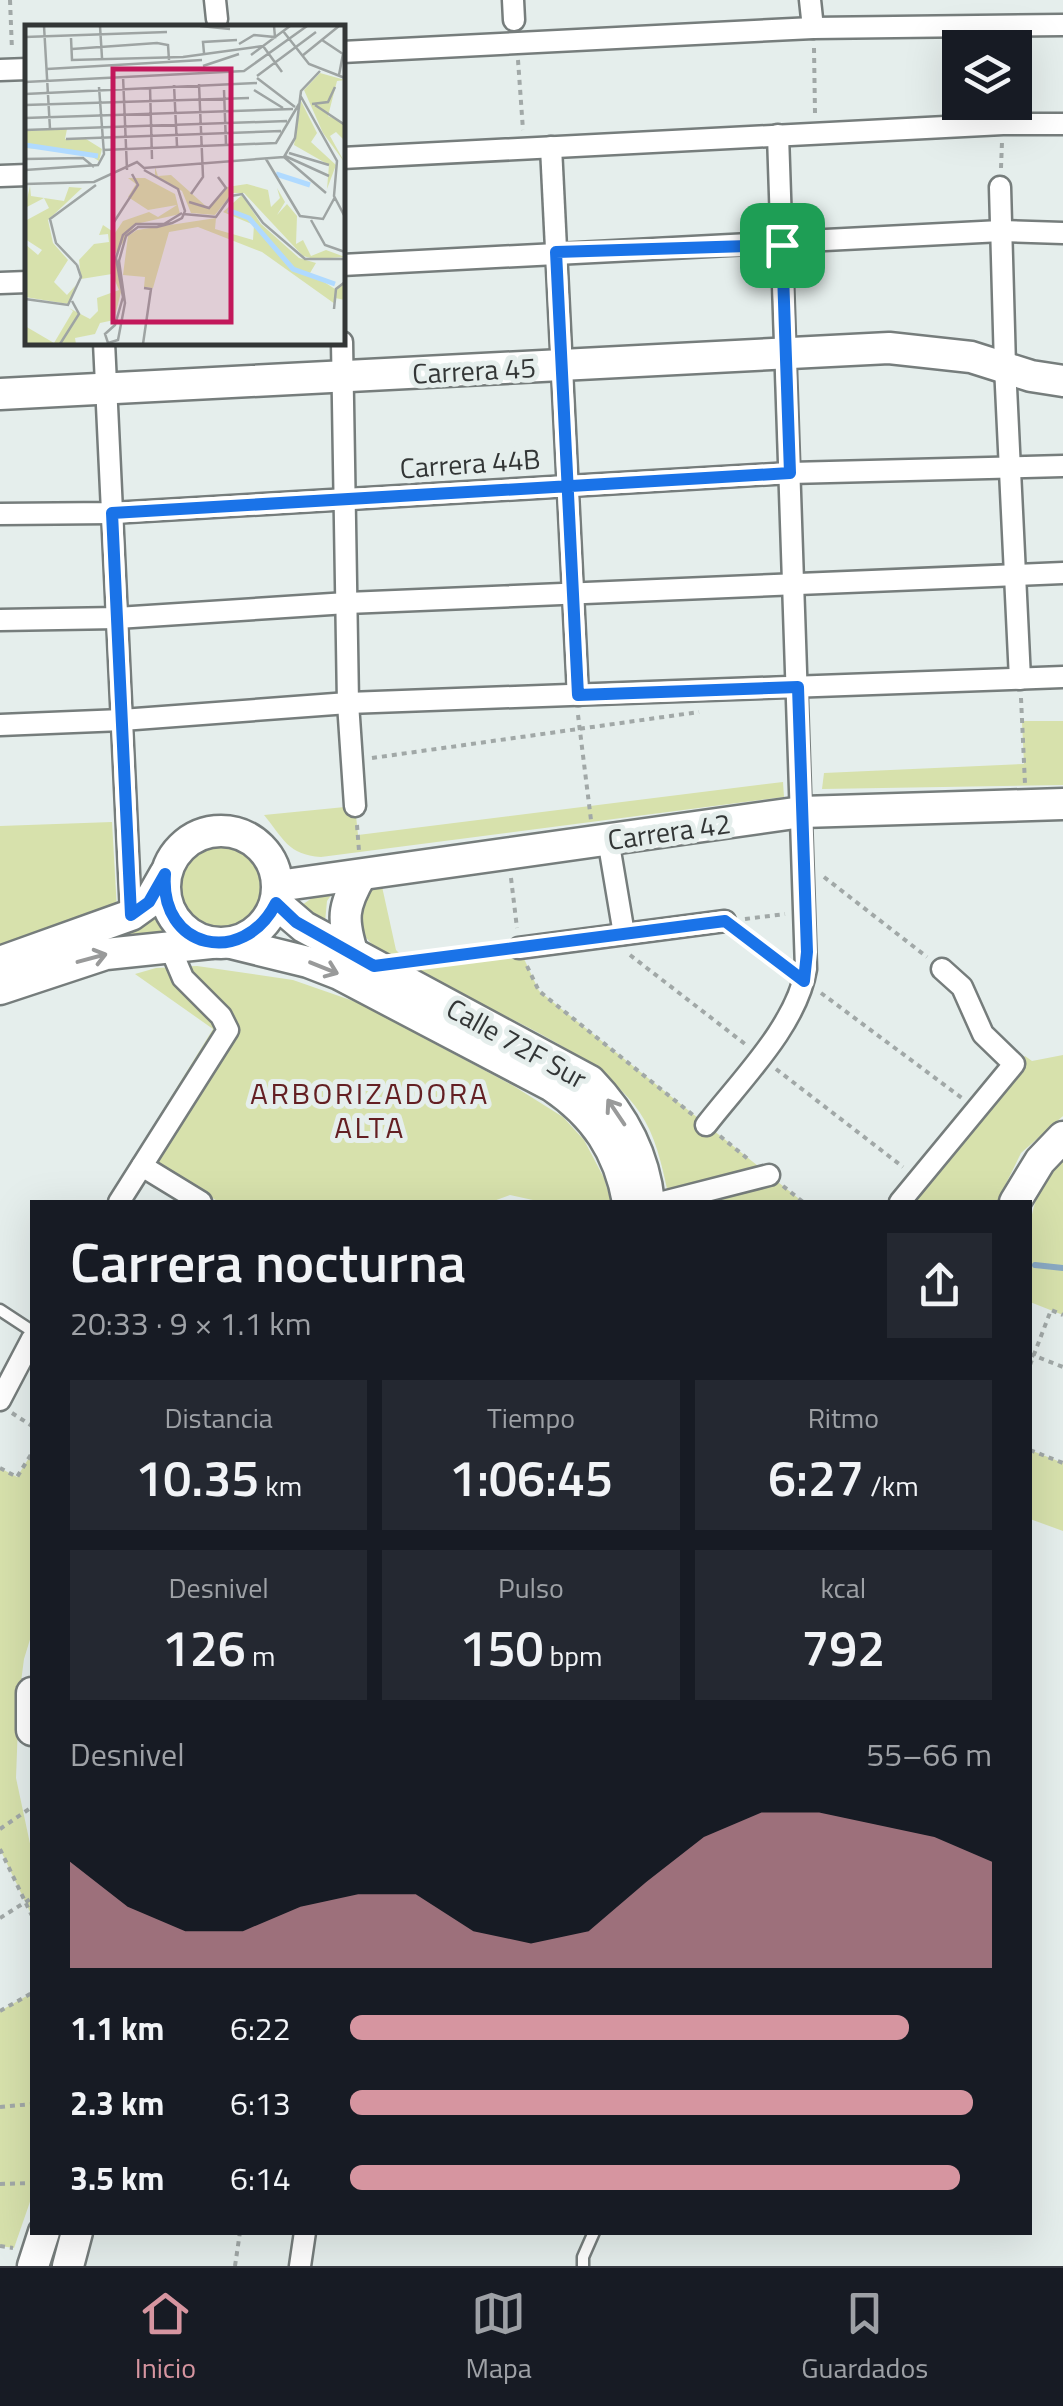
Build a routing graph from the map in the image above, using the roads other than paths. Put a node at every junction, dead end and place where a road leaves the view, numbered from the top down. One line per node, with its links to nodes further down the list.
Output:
1 (810, 0): 3 (street)
2 (1063, 25): 3 (street)
3 (814, 28): 4 (street)
4 (345, 52)
5 (1063, 124): 6 (street)
6 (778, 135): 7 (street); 14 (street)
7 (552, 147): 8 (street); 15 (street)
8 (345, 158)
9 (25, 175): 10 (street)
10 (0, 176)
11 (1000, 186): 12 (street)
12 (1001, 231): 13 (street); 14 (street); 23 (street)
13 (1063, 233)
14 (782, 245): 15 (street); 21 (street)
15 (556, 252): 16 (street); 22 (street)
16 (345, 265)
17 (25, 282): 18 (street)
18 (0, 283)
19 (104, 345): 26 (street)
20 (342, 345): 24 (street)
21 (786, 354): 22 (street, Carrera 45); 23 (street, Carrera 45); 30 (street)
22 (562, 365): 24 (street, Carrera 45); 31 (street)
23 (1005, 366): 25 (street, Carrera 45); 29 (street)
24 (344, 376): 26 (street, Carrera 45); 32 (street)
25 (1063, 381)
26 (106, 389): 27 (street, Carrera 45); 33 (street)
27 (0, 394)
28 (1063, 466): 29 (street, Carrera 44B)
29 (1010, 468): 30 (street, Carrera 44B); 36 (street)
30 (790, 473): 31 (street, Carrera 44B); 37 (street)
31 (568, 484): 32 (street, Carrera 44B); 38 (street)
32 (345, 499): 33 (street, Carrera 44B); 39 (street)
33 (112, 513): 34 (street, Carrera 44B); 40 (street)
34 (0, 514)
35 (1063, 572): 36 (street)
36 (1015, 574): 37 (street); 43 (street)
37 (794, 582): 38 (street); 44 (street)
38 (572, 593): 39 (street); 45 (street)
39 (347, 603): 40 (street); 46 (street)
40 (117, 618): 41 (street); 47 (street)
41 (0, 620)
42 (1063, 677): 43 (street)
43 (1020, 679): 44 (street)
44 (798, 687): 45 (street); 51 (street)
45 (578, 695): 46 (street)
46 (348, 703): 47 (street); 50 (street)
47 (122, 720): 48 (street); 56 (street)
48 (0, 725)
49 (1063, 804): 51 (street, Carrera 42)
50 (356, 806)
51 (802, 812): 52 (street, Carrera 42); 66 (street)
52 (601, 841): 54 (street, Carrera 42); 58 (street)
53 (165, 874): 55 (street); 56 (street); 59 (street)
54 (361, 875): 55 (street, Carrera 42); 62 (street)
55 (277, 895): 59 (street); 62 (street, Calle 72F Sur)
56 (131, 915): 63 (street)
57 (725, 921): 58 (street)
58 (624, 934): 61 (street)
59 (222, 942): 60 (street); 72 (street, Calle 72F Sur, one-way to 72)
60 (169, 945): 65 (street, one-way to 60); 68 (street)
61 (519, 948)
62 (364, 960): 73 (street, Calle 72F Sur, one-way to 62)
63 (0, 962)
64 (942, 969): 75 (street)
65 (0, 989)
66 (706, 1125)
67 (1063, 1137): 76 (street)
68 (142, 1166): 70 (street); 71 (street)
69 (769, 1176): 74 (street)
70 (120, 1200)
71 (198, 1200)
72 (627, 1200)
73 (648, 1200)
74 (694, 1200)
75 (902, 1200)
76 (1017, 1200)
77 (0, 1310): 78 (lane)
78 (30, 1330)
79 (30, 1343): 80 (street)
80 (0, 1402)
81 (43, 2235): 85 (street)
82 (76, 2235): 86 (street)
83 (305, 2235): 87 (street)
84 (593, 2235): 88 (lane)
85 (33, 2266)
86 (68, 2266)
87 (300, 2266)
88 (583, 2266)

